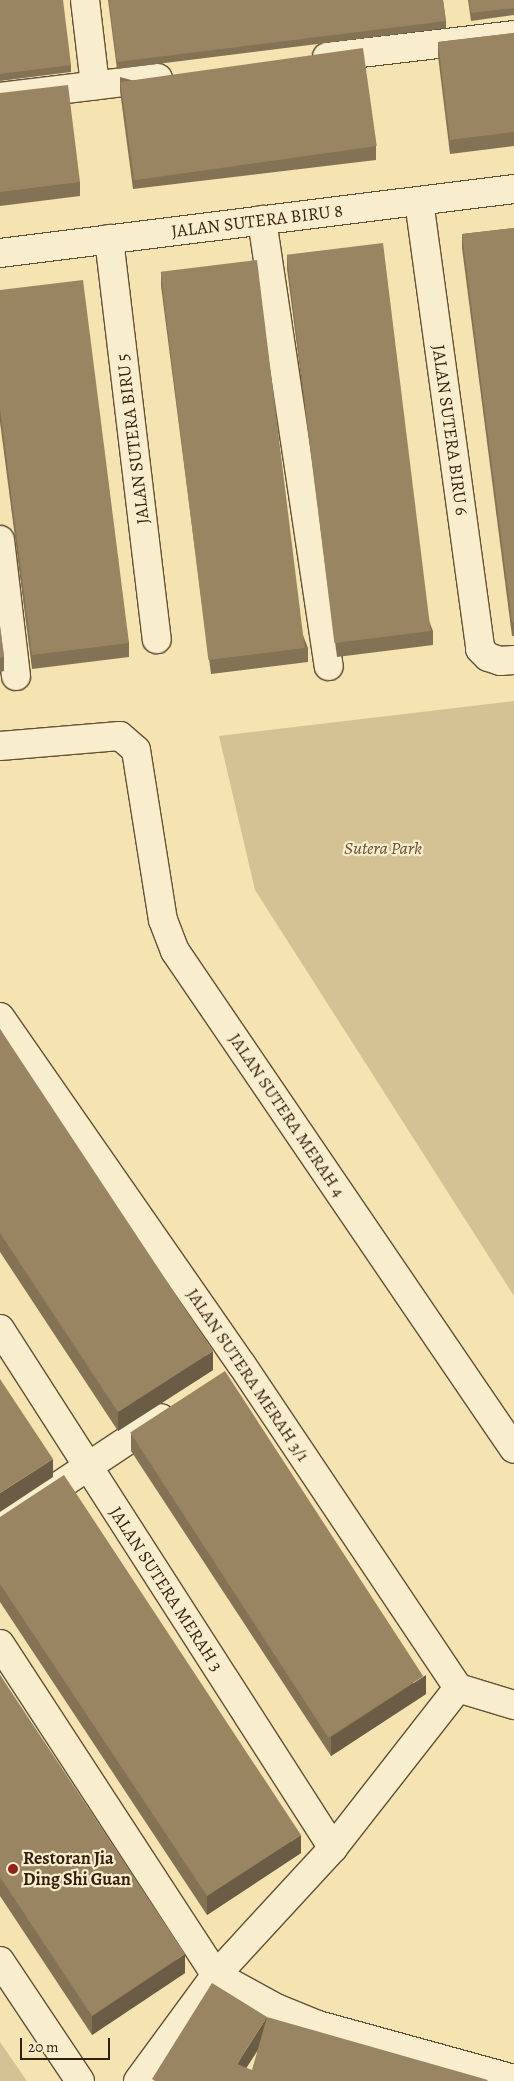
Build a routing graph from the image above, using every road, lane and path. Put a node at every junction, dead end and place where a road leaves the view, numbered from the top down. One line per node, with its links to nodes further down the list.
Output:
1 (85, 0): 5 (street)
2 (514, 35): 3 (street)
3 (300, 61)
4 (183, 74): 5 (street)
5 (95, 85): 6 (street)
6 (0, 97)
7 (514, 189): 8 (street, JALAN SUTERA BIRU 8)
8 (419, 201): 9 (street, JALAN SUTERA BIRU 8); 14 (street, JALAN SUTERA BIRU 6)
9 (262, 220): 10 (street, JALAN SUTERA BIRU 8); 15 (street)
10 (109, 239): 11 (street, JALAN SUTERA BIRU 8); 13 (street, JALAN SUTERA BIRU 5)
11 (0, 253)
12 (0, 540): 16 (street)
13 (156, 639)
14 (501, 659)
15 (329, 666)
16 (16, 676)
17 (0, 746): 23 (street, JALAN SUTERA MERAH 4)
18 (0, 1018): 20 (street, JALAN SUTERA MERAH 3/1)
19 (0, 1329): 24 (street, JALAN SUTERA MERAH 3)
20 (242, 1365): 21 (street); 27 (street, JALAN SUTERA MERAH 3/1)
21 (218, 1381)
22 (185, 1402): 24 (street)
23 (514, 1449)
24 (88, 1467): 25 (street); 29 (street, JALAN SUTERA MERAH 3)
25 (0, 1525)
26 (0, 1644): 31 (street)
27 (458, 1688): 28 (street); 29 (street)
28 (514, 1705)
29 (333, 1848): 31 (street)
30 (0, 1960): 33 (street)
31 (216, 1975): 32 (street); 34 (street)
32 (514, 2079)
33 (80, 2081)
34 (138, 2081)

